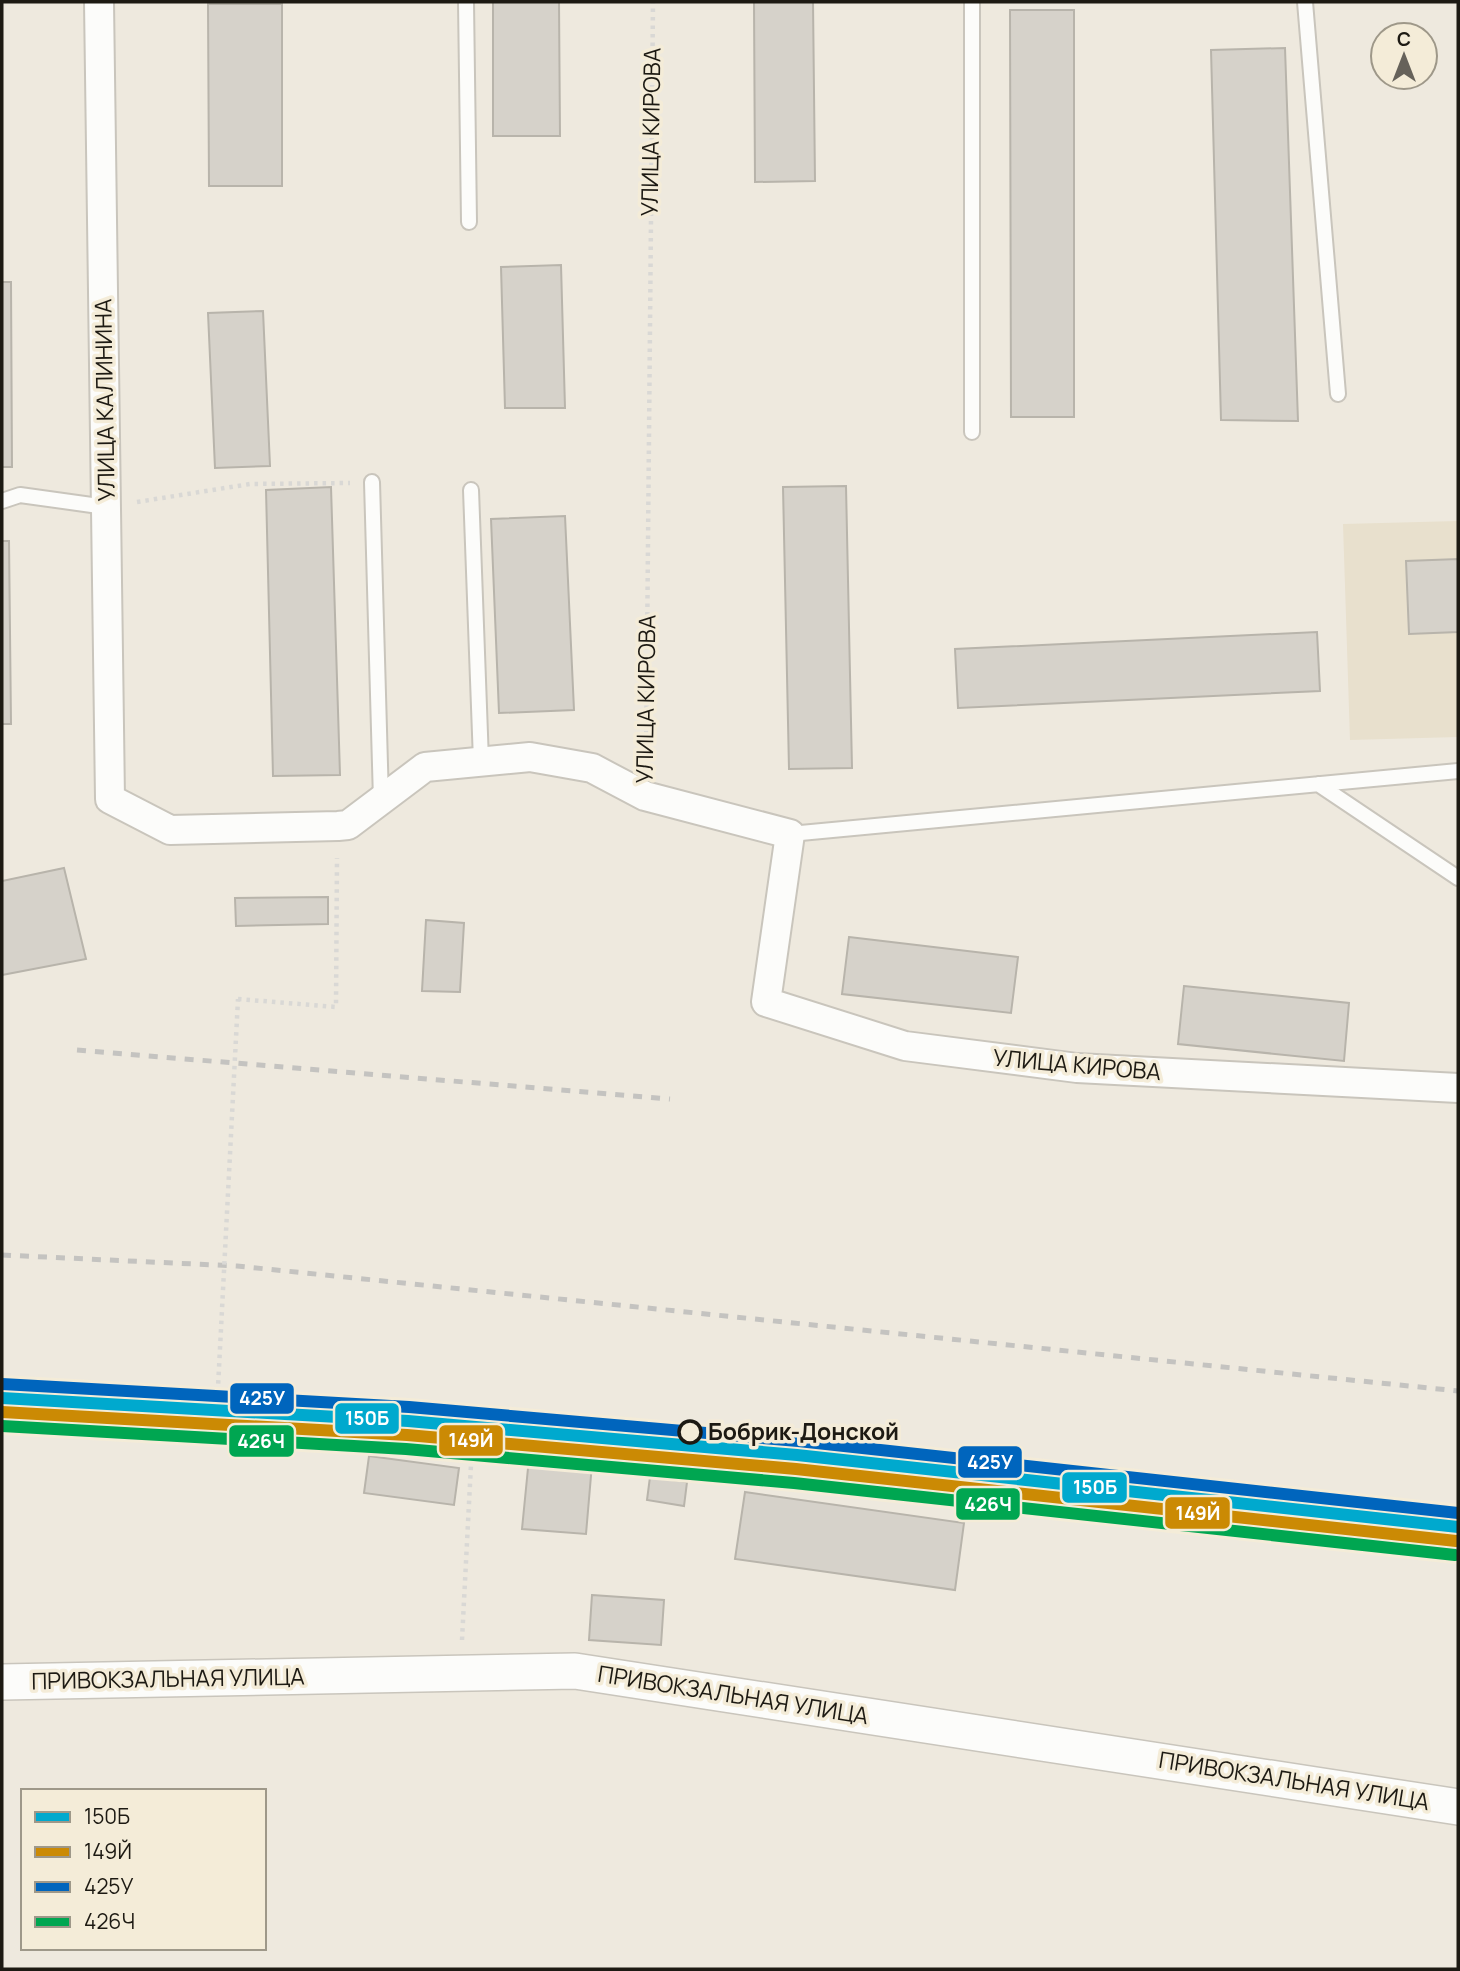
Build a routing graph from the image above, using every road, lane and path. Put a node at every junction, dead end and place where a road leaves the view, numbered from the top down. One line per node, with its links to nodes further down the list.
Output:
1 (99, 2): 12 (street, УЛИЦА КАЛИНИНА)
2 (466, 2): 6 (lane)
3 (653, 2): 16 (path, УЛИЦА КИРОВА)
4 (972, 2): 8 (lane)
5 (1305, 2): 7 (lane)
6 (469, 222)
7 (1338, 394)
8 (972, 432)
9 (372, 482): 12 (path); 17 (lane)
10 (471, 490): 13 (lane)
11 (2, 501): 12 (lane)
12 (106, 507): 18 (street, УЛИЦА КАЛИНИНА)
13 (481, 761): 16 (street); 17 (street)
14 (1458, 771): 15 (lane)
15 (1318, 784): 19 (lane); 20 (lane)
16 (645, 796): 19 (street, УЛИЦА КИРОВА)
17 (381, 800): 18 (street)
18 (338, 826): 22 (path, bridge)
19 (790, 834): 21 (street, УЛИЦА КИРОВА)
20 (1458, 878)
21 (1458, 1088)
22 (300, 1430)
23 (472, 1445): 24 (path)
24 (461, 1674): 25 (street, ПРИВОКЗАЛЬНАЯ УЛИЦА); 26 (street, ПРИВОКЗАЛЬНАЯ УЛИЦА)
25 (2, 1682)
26 (1458, 1807)

